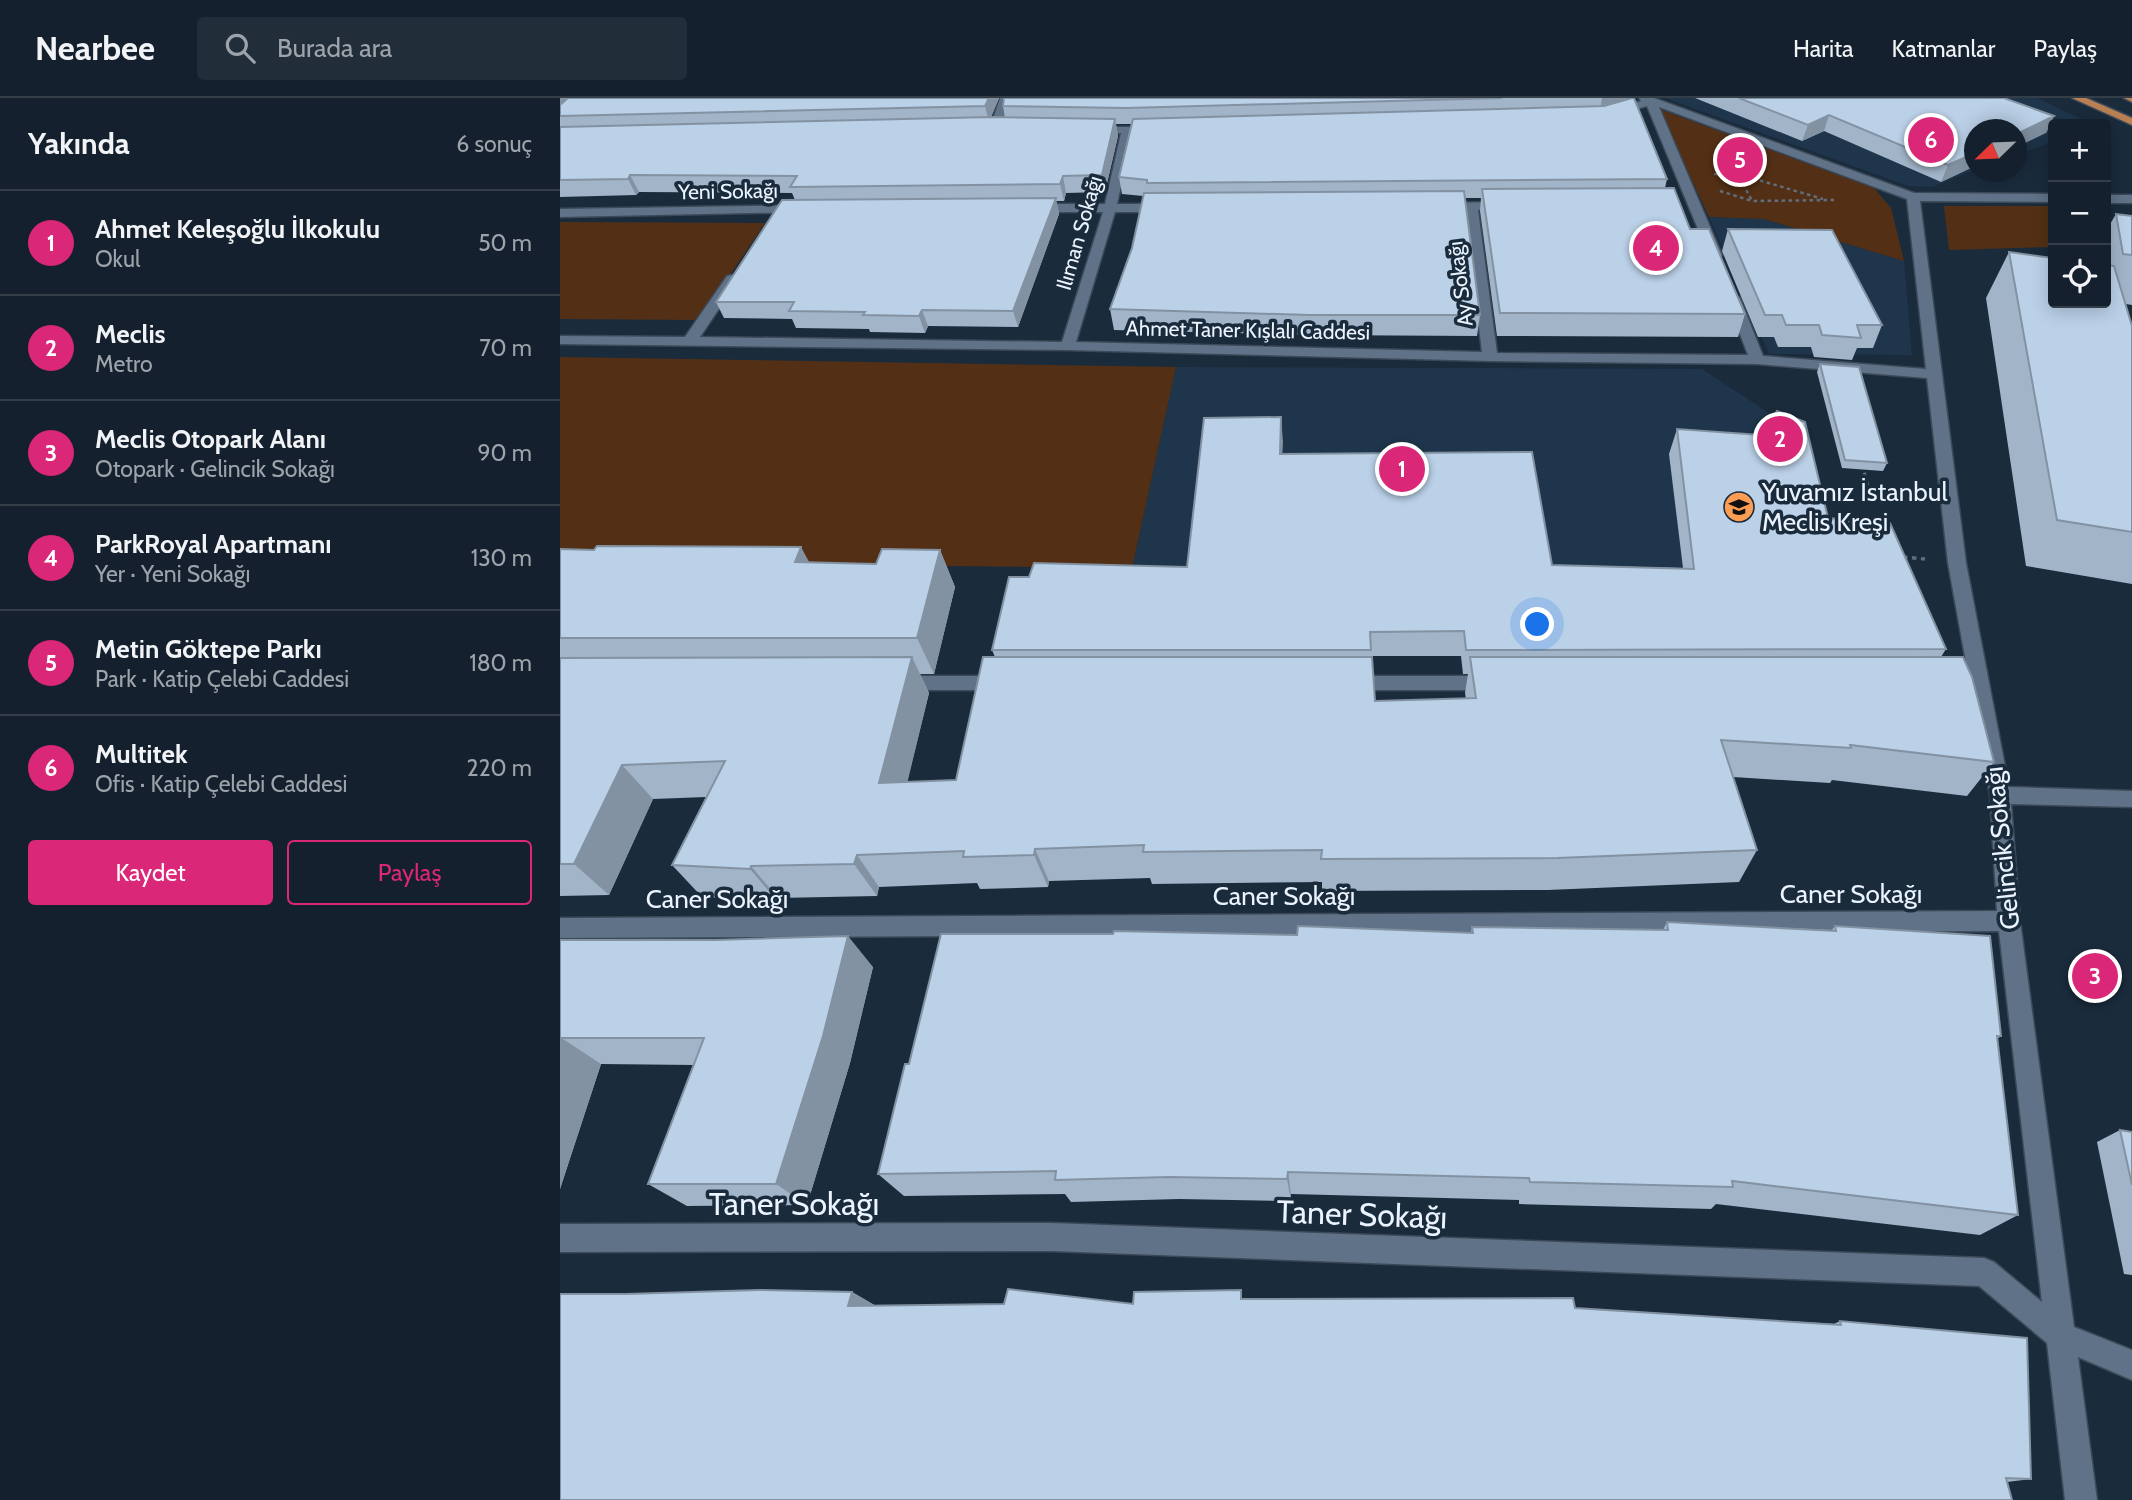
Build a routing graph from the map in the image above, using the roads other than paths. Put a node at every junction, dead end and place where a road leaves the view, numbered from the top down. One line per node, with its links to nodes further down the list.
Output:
1 (1005, 98): 7 (street)
2 (2077, 98): 5 (main road)
3 (1647, 99): 4 (street); 12 (street); 25 (street)
4 (1601, 117)
5 (2132, 122)
6 (982, 128): 7 (street)
7 (996, 128): 8 (street)
8 (1009, 128)
9 (1170, 129): 11 (street)
10 (1075, 130): 11 (street)
11 (1128, 130): 20 (street, Ilıman Sokağı)
12 (1913, 197): 13 (street); 32 (street, Gelincik Sokağı)
13 (2048, 198)
14 (2111, 199): 15 (street)
15 (2132, 199)
16 (1471, 206): 17 (street); 18 (street); 30 (street, Ay Sokağı)
17 (1527, 206)
18 (1430, 207)
19 (1013, 208): 20 (street)
20 (1110, 208): 21 (street); 29 (street, Ilıman Sokağı)
21 (1180, 208)
22 (820, 209): 23 (street, Yeni Sokağı)
23 (560, 213)
24 (742, 264): 28 (street)
25 (1719, 264)
26 (1728, 288): 31 (street)
27 (560, 340): 28 (street, Ahmet Taner Kışlalı Caddesi)
28 (690, 341): 29 (street, Ahmet Taner Kışlalı Caddesi)
29 (1068, 346): 30 (street, Ahmet Taner Kışlalı Caddesi)
30 (1490, 357): 31 (street, Ahmet Taner Kışlalı Caddesi)
31 (1757, 360): 32 (street, Ahmet Taner Kışlalı Caddesi)
32 (1935, 374): 37 (street, Gelincik Sokağı)
33 (880, 683): 34 (street)
34 (1020, 683)
35 (1326, 683): 36 (street)
36 (1521, 683)
37 (2000, 795): 38 (street); 39 (street, Gelincik Sokağı)
38 (2132, 799)
39 (2009, 921): 40 (street, Caner Sokağı); 42 (street, Gelincik Sokağı)
40 (560, 928)
41 (560, 1238): 42 (street, Taner Sokağı)
42 (2062, 1336): 43 (street, Taner Sokağı); 44 (street, Gelincik Sokağı)
43 (2132, 1365)
44 (2081, 1500)

